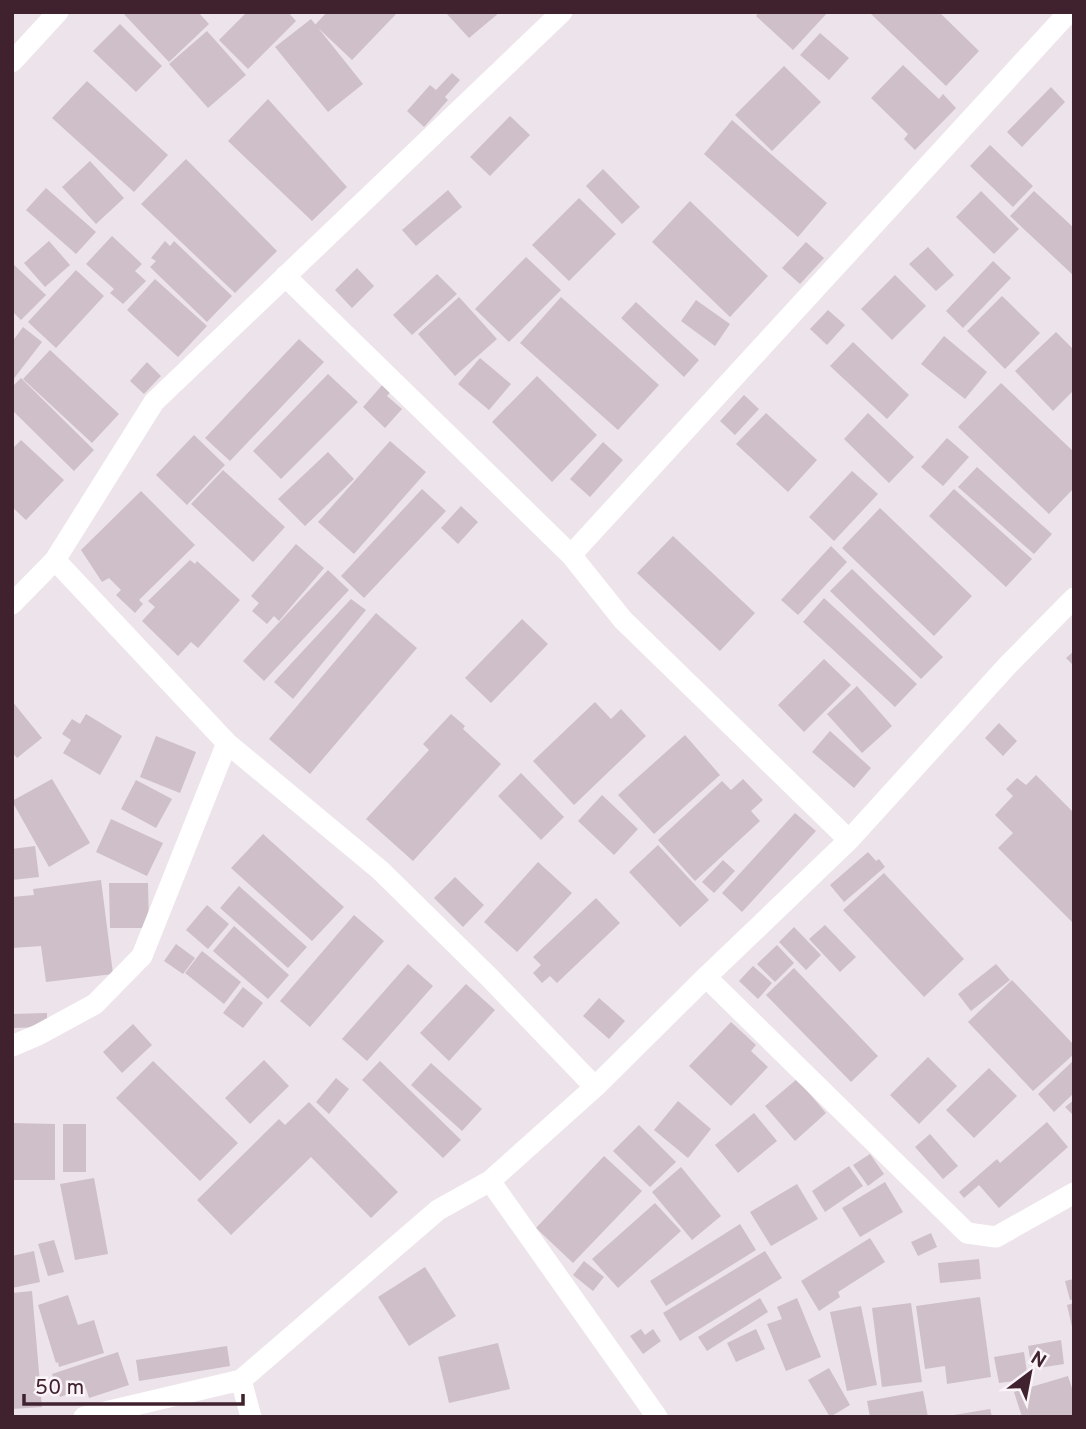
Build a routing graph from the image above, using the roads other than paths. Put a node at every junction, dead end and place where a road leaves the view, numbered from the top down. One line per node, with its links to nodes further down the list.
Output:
1 (58, 12): 4 (street)
2 (562, 12): 5 (street)
3 (1069, 12): 6 (street)
4 (12, 62)
5 (285, 276): 6 (street); 7 (street)
6 (571, 555): 11 (street)
7 (55, 560): 9 (street); 10 (street)
8 (1074, 598): 11 (street)
9 (12, 604)
10 (227, 743): 13 (street); 14 (street)
11 (849, 840): 12 (street)
12 (706, 977): 14 (street); 16 (street)
13 (12, 1046)
14 (595, 1087): 15 (street)
15 (490, 1181): 17 (street); 20 (street)
16 (1074, 1193)
17 (241, 1380): 18 (street); 19 (street)
18 (84, 1417)
19 (251, 1417)
20 (657, 1417)

